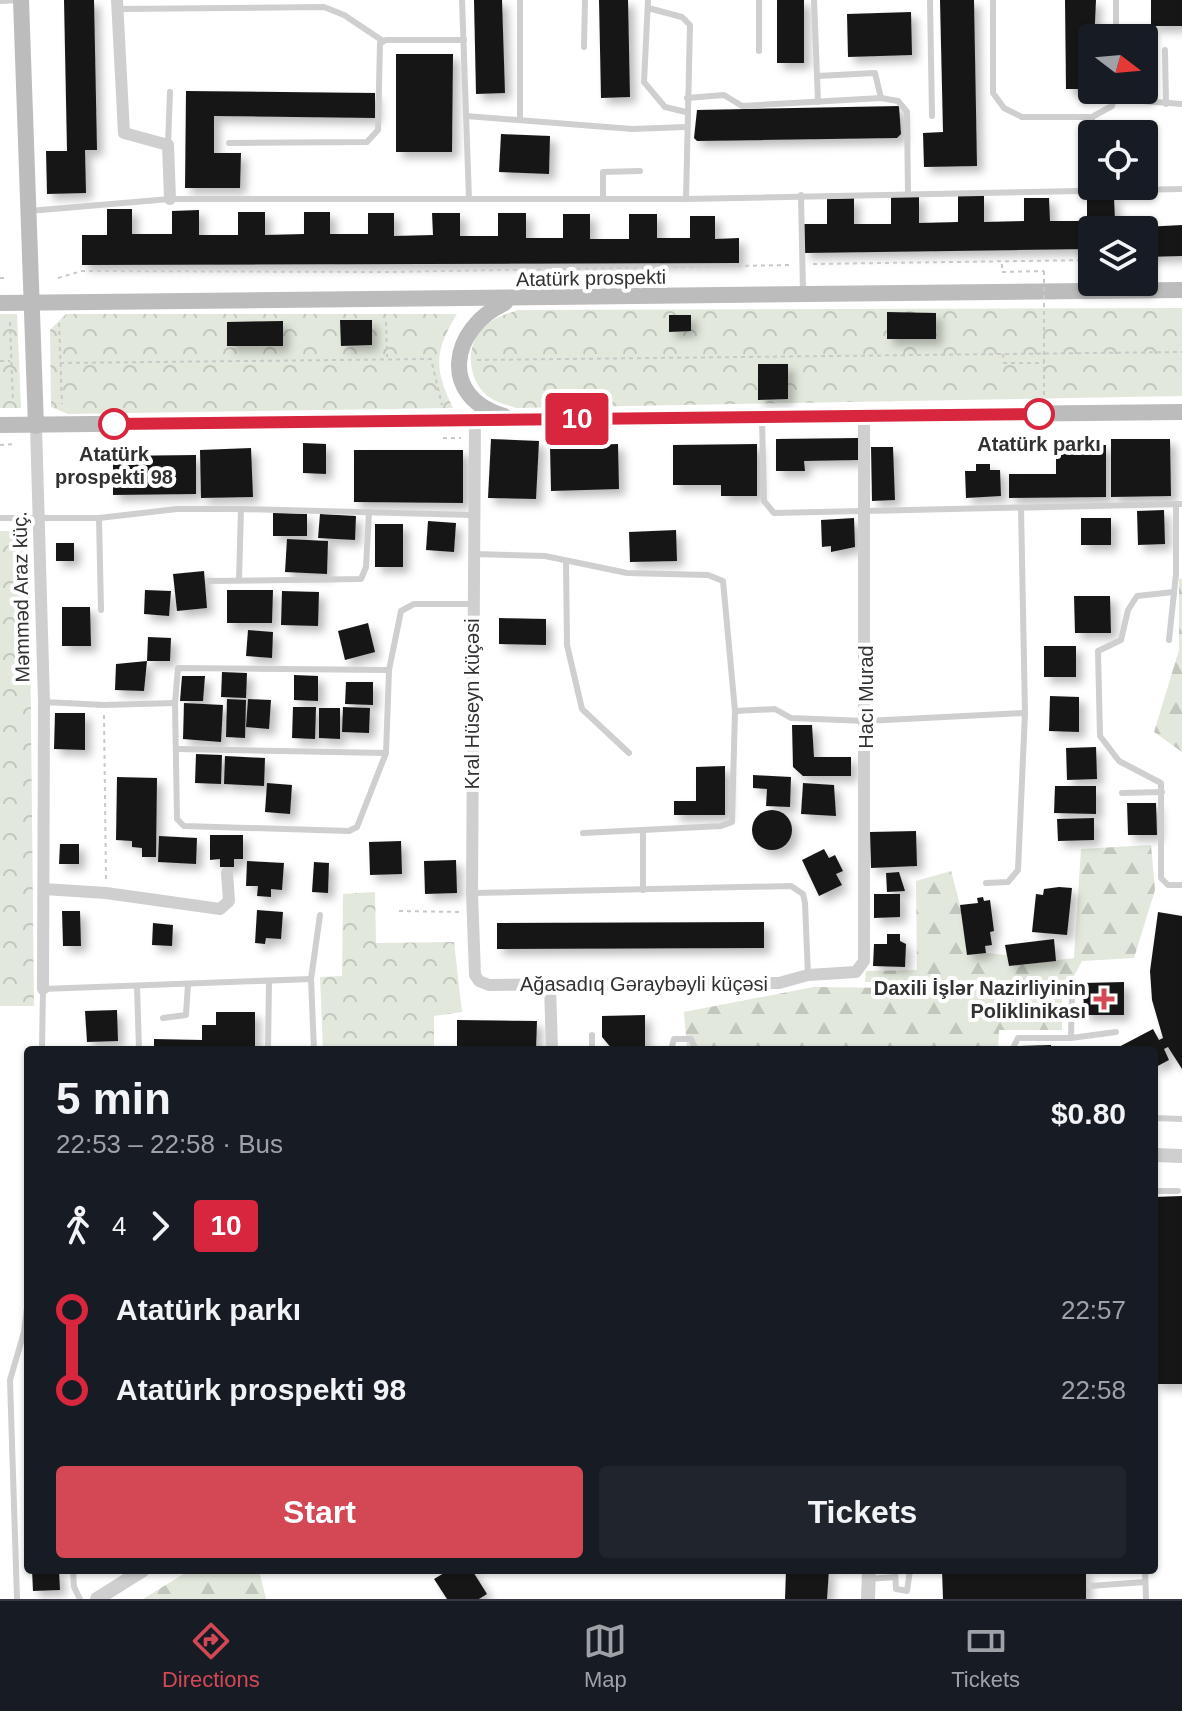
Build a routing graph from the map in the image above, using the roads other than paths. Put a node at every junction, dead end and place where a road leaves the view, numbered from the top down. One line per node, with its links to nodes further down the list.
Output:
1 (21, 0): 10 (lane); 47 (main road, Məmməd Araz küç.)
2 (462, 0): 14 (lane)
3 (520, 0): 32 (lane)
4 (585, 0): 16 (lane)
5 (759, 0): 18 (lane)
6 (814, 0): 19 (lane)
7 (930, 0): 30 (lane)
8 (993, 0): 31 (lane)
9 (1116, 0): 13 (lane)
10 (0, 1)
11 (118, 4): 15 (lane); 36 (street)
12 (648, 4): 21 (lane); 28 (lane)
13 (1116, 24)
14 (464, 40): 15 (lane); 29 (lane)
15 (383, 41): 35 (lane)
16 (584, 47)
17 (1165, 50): 26 (lane)
18 (759, 51)
19 (817, 76): 22 (lane); 23 (lane)
20 (170, 92): 36 (lane)
21 (687, 98): 23 (lane); 28 (lane)
22 (881, 98): 23 (lane); 41 (lane)
23 (818, 102)
24 (1158, 103): 26 (lane)
25 (1113, 104): 31 (lane)
26 (1166, 104): 27 (lane)
27 (1182, 104)
28 (686, 112): 34 (lane)
29 (466, 116): 32 (lane); 44 (lane)
30 (932, 116)
31 (1092, 117): 33 (lane)
32 (520, 119): 34 (lane)
33 (1092, 120)
34 (686, 127): 46 (lane)
35 (229, 143)
36 (168, 145): 43 (street)
37 (640, 171): 45 (lane)
38 (1182, 189): 39 (lane)
39 (1158, 190)
40 (1078, 192): 41 (lane)
41 (908, 194): 42 (lane)
42 (801, 195): 46 (lane); 49 (lane)
43 (170, 199): 44 (lane); 47 (lane)
44 (469, 199): 45 (lane)
45 (603, 199): 46 (lane)
46 (686, 199)
47 (29, 211): 52 (main road, Məmməd Araz küç.)
48 (1182, 290): 49 (main road, Atatürk prospekti)
49 (803, 294): 50 (main road, Atatürk prospekti)
50 (514, 299): 52 (main road, Atatürk prospekti); 53 (main road)
51 (0, 303): 52 (main road, Atatürk prospekti)
52 (32, 303): 60 (main road, Məmməd Araz küç.)
53 (467, 394): 57 (main road); 58 (main road)
54 (1182, 412): 56 (main road)
55 (762, 416): 56 (main road); 57 (main road); 65 (lane)
56 (864, 416): 65 (street, Hacı Murad)
57 (517, 419): 58 (main road)
58 (475, 420): 60 (main road); 66 (street, Kral Hüseyn küçəsi)
59 (0, 425): 60 (main road)
60 (36, 426): 69 (street, Məmməd Araz küç.)
61 (1179, 504): 62 (lane); 72 (lane)
62 (1021, 508): 65 (lane); 83 (lane)
63 (241, 509): 64 (lane); 68 (lane); 73 (lane)
64 (369, 512): 66 (lane); 73 (lane)
65 (866, 513): 84 (street, Hacı Murad)
66 (473, 515): 70 (street, Kral Hüseyn küçəsi)
67 (0, 518): 69 (lane)
68 (99, 518): 69 (lane); 77 (lane)
69 (40, 520): 80 (street, Məmməd Araz küç.)
70 (473, 554): 71 (lane); 76 (street, Kral Hüseyn küçəsi)
71 (566, 562): 82 (lane); 87 (lane)
72 (1179, 574): 75 (lane)
73 (239, 580): 74 (lane)
74 (209, 581)
75 (1174, 592): 78 (lane); 88 (lane)
76 (472, 604): 79 (lane); 97 (street, Kral Hüseyn küçəsi)
77 (101, 610)
78 (1169, 640)
79 (389, 670): 81 (lane); 86 (lane)
80 (44, 702): 81 (lane); 95 (street, Məmməd Araz küç.)
81 (175, 703): 85 (lane)
82 (735, 711): 84 (lane); 90 (lane)
83 (1025, 713): 84 (lane); 93 (lane)
84 (866, 721): 99 (street, Hacı Murad)
85 (178, 749): 86 (lane); 86 (lane)
86 (386, 753)
87 (629, 753)
88 (1162, 792): 89 (lane); 94 (lane)
89 (1122, 793)
90 (643, 830): 91 (lane); 96 (lane)
91 (583, 833)
92 (227, 873): 95 (street)
93 (986, 883)
94 (1182, 885)
95 (44, 889): 108 (street, Məmməd Araz küç.)
96 (643, 890): 97 (lane); 100 (lane)
97 (472, 893): 104 (street, Kral Hüseyn küçəsi)
98 (320, 915): 101 (lane)
99 (852, 972): 100 (street, Ağasadıq Gəraybəyli küçəsi)
100 (808, 975): 106 (street, Ağasadıq Gəraybəyli küçəsi)
101 (311, 979): 102 (lane); 116 (lane)
102 (269, 981): 103 (lane); 115 (lane)
103 (188, 984): 105 (lane); 109 (lane)
104 (483, 984): 106 (street, Ağasadıq Gəraybəyli küçəsi)
105 (137, 986): 108 (lane); 114 (lane)
106 (550, 986): 117 (street)
107 (964, 987): 112 (lane)
108 (43, 989): 113 (lane, Məmməd Araz küç.)
109 (163, 1018)
110 (1116, 1032): 112 (lane)
111 (592, 1035): 118 (lane)
112 (1071, 1038): 121 (lane)
113 (42, 1046)
114 (139, 1046)
115 (268, 1046)
116 (314, 1046)
117 (552, 1046)
118 (592, 1046)
119 (672, 1046): 120 (lane)
120 (695, 1046)
121 (1014, 1046)
122 (1158, 1118): 123 (lane)
123 (1182, 1119)
124 (1158, 1155): 125 (street)
125 (1182, 1156)
126 (1158, 1191): 127 (lane)
127 (1178, 1191)
128 (24, 1332): 137 (lane)
129 (73, 1574): 138 (lane)
130 (137, 1574): 139 (street)
131 (869, 1574): 140 (street)
132 (895, 1574): 133 (lane)
133 (909, 1574)
134 (1145, 1574): 135 (lane)
135 (1145, 1582): 136 (lane); 141 (lane)
136 (1090, 1586)
137 (17, 1599)
138 (80, 1599)
139 (97, 1599)
140 (868, 1599)
141 (1146, 1599)

